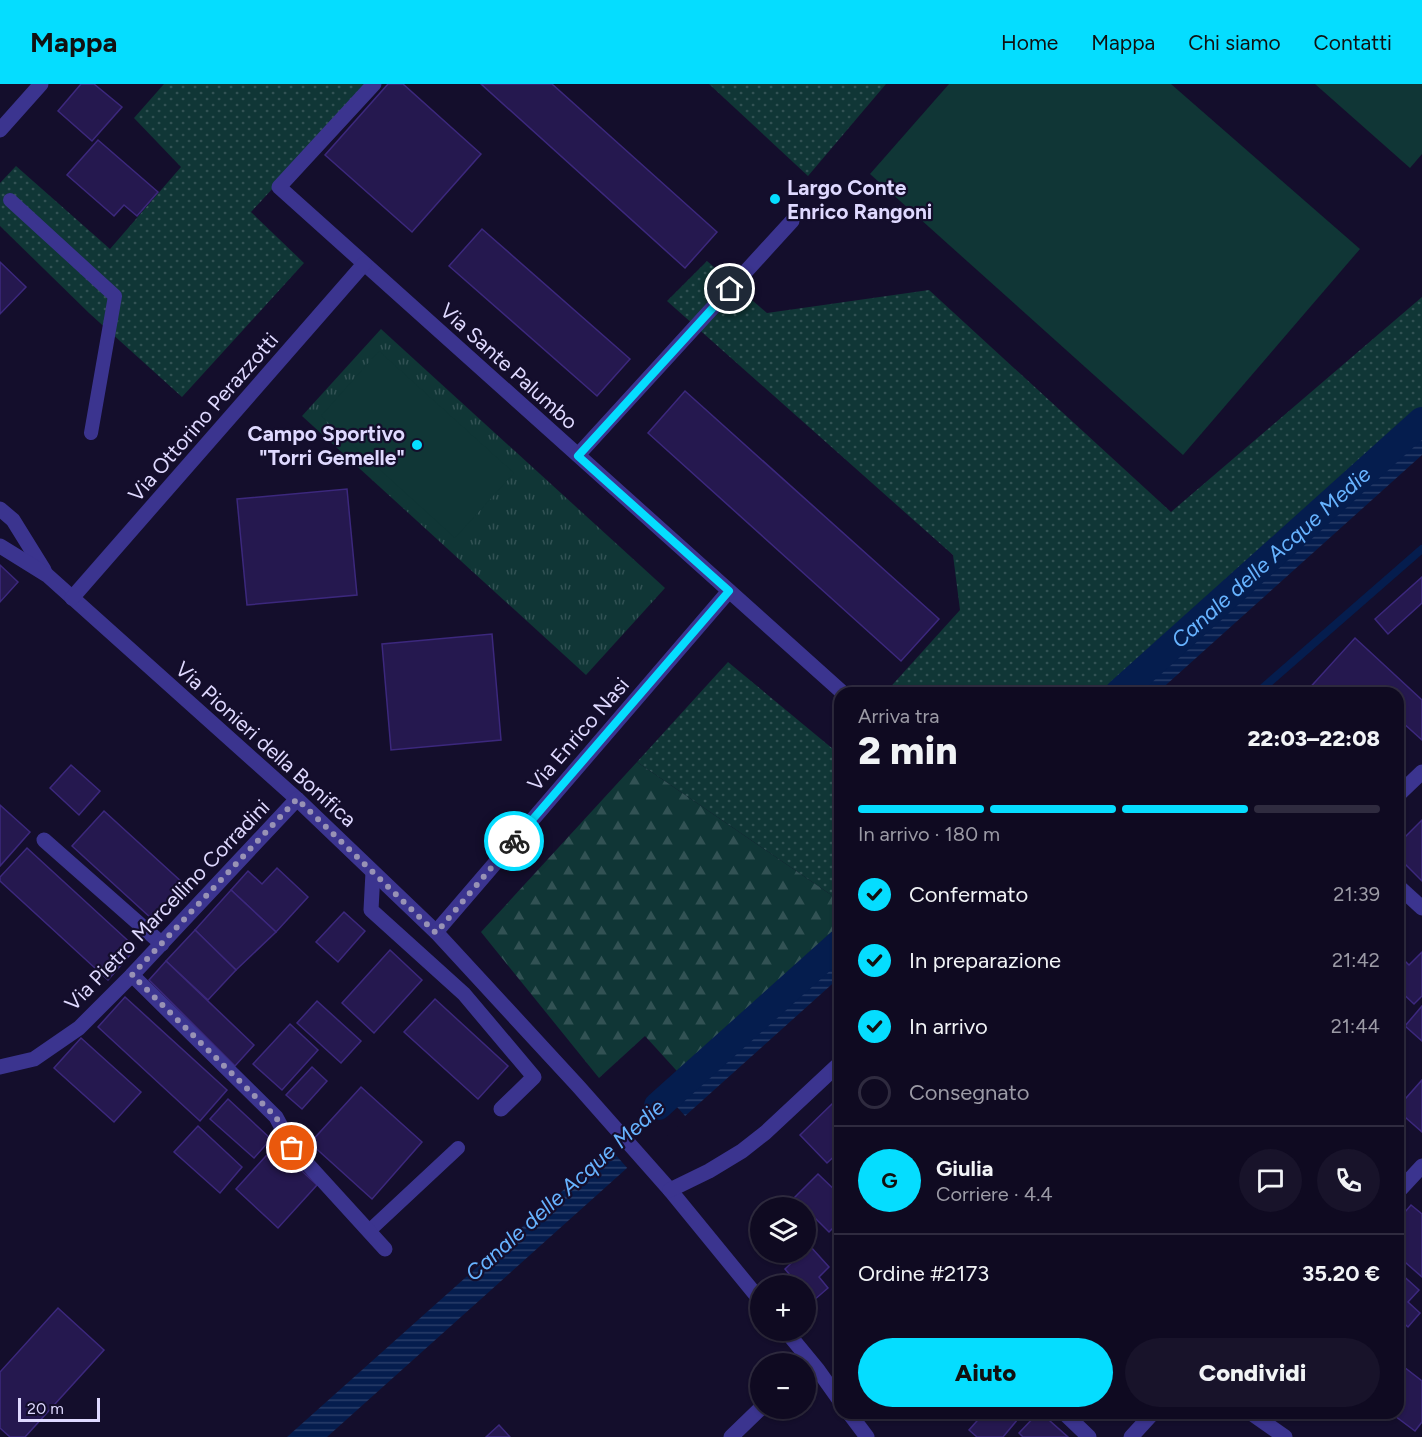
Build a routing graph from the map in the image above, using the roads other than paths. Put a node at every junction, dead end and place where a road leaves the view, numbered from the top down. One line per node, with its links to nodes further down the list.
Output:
1 (41, 84): 3 (street)
2 (374, 84): 6 (street, Via Sante Palumbo)
3 (0, 130)
4 (10, 200): 7 (lane)
5 (792, 221): 8 (street)
6 (364, 264): 8 (street, Via Sante Palumbo); 13 (street, Via Ottorino Perazzotti)
7 (91, 433)
8 (578, 456): 12 (street, Via Sante Palumbo)
9 (0, 509): 11 (street, Via Pionieri della Bonifica)
10 (0, 546): 11 (street, Via Pionieri della Bonifica)
11 (47, 576): 13 (street, Via Pionieri della Bonifica)
12 (729, 591): 14 (street, Via Sante Palumbo); 22 (street, Via Enrico Nasi)
13 (72, 598): 17 (street, Via Pionieri della Bonifica)
14 (836, 687)
15 (1422, 772): 16 (street)
16 (1404, 789)
17 (297, 799): 19 (street, Via Pionieri della Bonifica); 23 (street, Via Pietro Marcellino Corradini)
18 (44, 840): 23 (street)
19 (373, 872): 22 (street, Via Pionieri della Bonifica); 27 (street)
20 (1404, 892): 21 (street)
21 (1422, 908)
22 (436, 933): 31 (street, Via Pionieri della Bonifica)
23 (162, 944): 24 (street, Via Pietro Marcellino Corradini)
24 (132, 975): 25 (street, Via Pietro Marcellino Corradini); 32 (street)
25 (0, 1067)
26 (834, 1069): 31 (street)
27 (501, 1109)
28 (458, 1148): 32 (lane)
29 (1422, 1166): 30 (street)
30 (1404, 1186)
31 (670, 1190): 34 (street, Via Pionieri della Bonifica)
32 (369, 1231): 33 (street)
33 (385, 1249)
34 (750, 1288)
35 (816, 1378): 36 (street)
36 (834, 1395)
37 (750, 1418): 42 (street)
38 (854, 1419): 43 (street)
39 (1070, 1419): 44 (street)
40 (1148, 1419): 45 (street)
41 (1259, 1419): 46 (street)
42 (730, 1437)
43 (867, 1437)
44 (1089, 1437)
45 (1131, 1437)
46 (1284, 1437)

